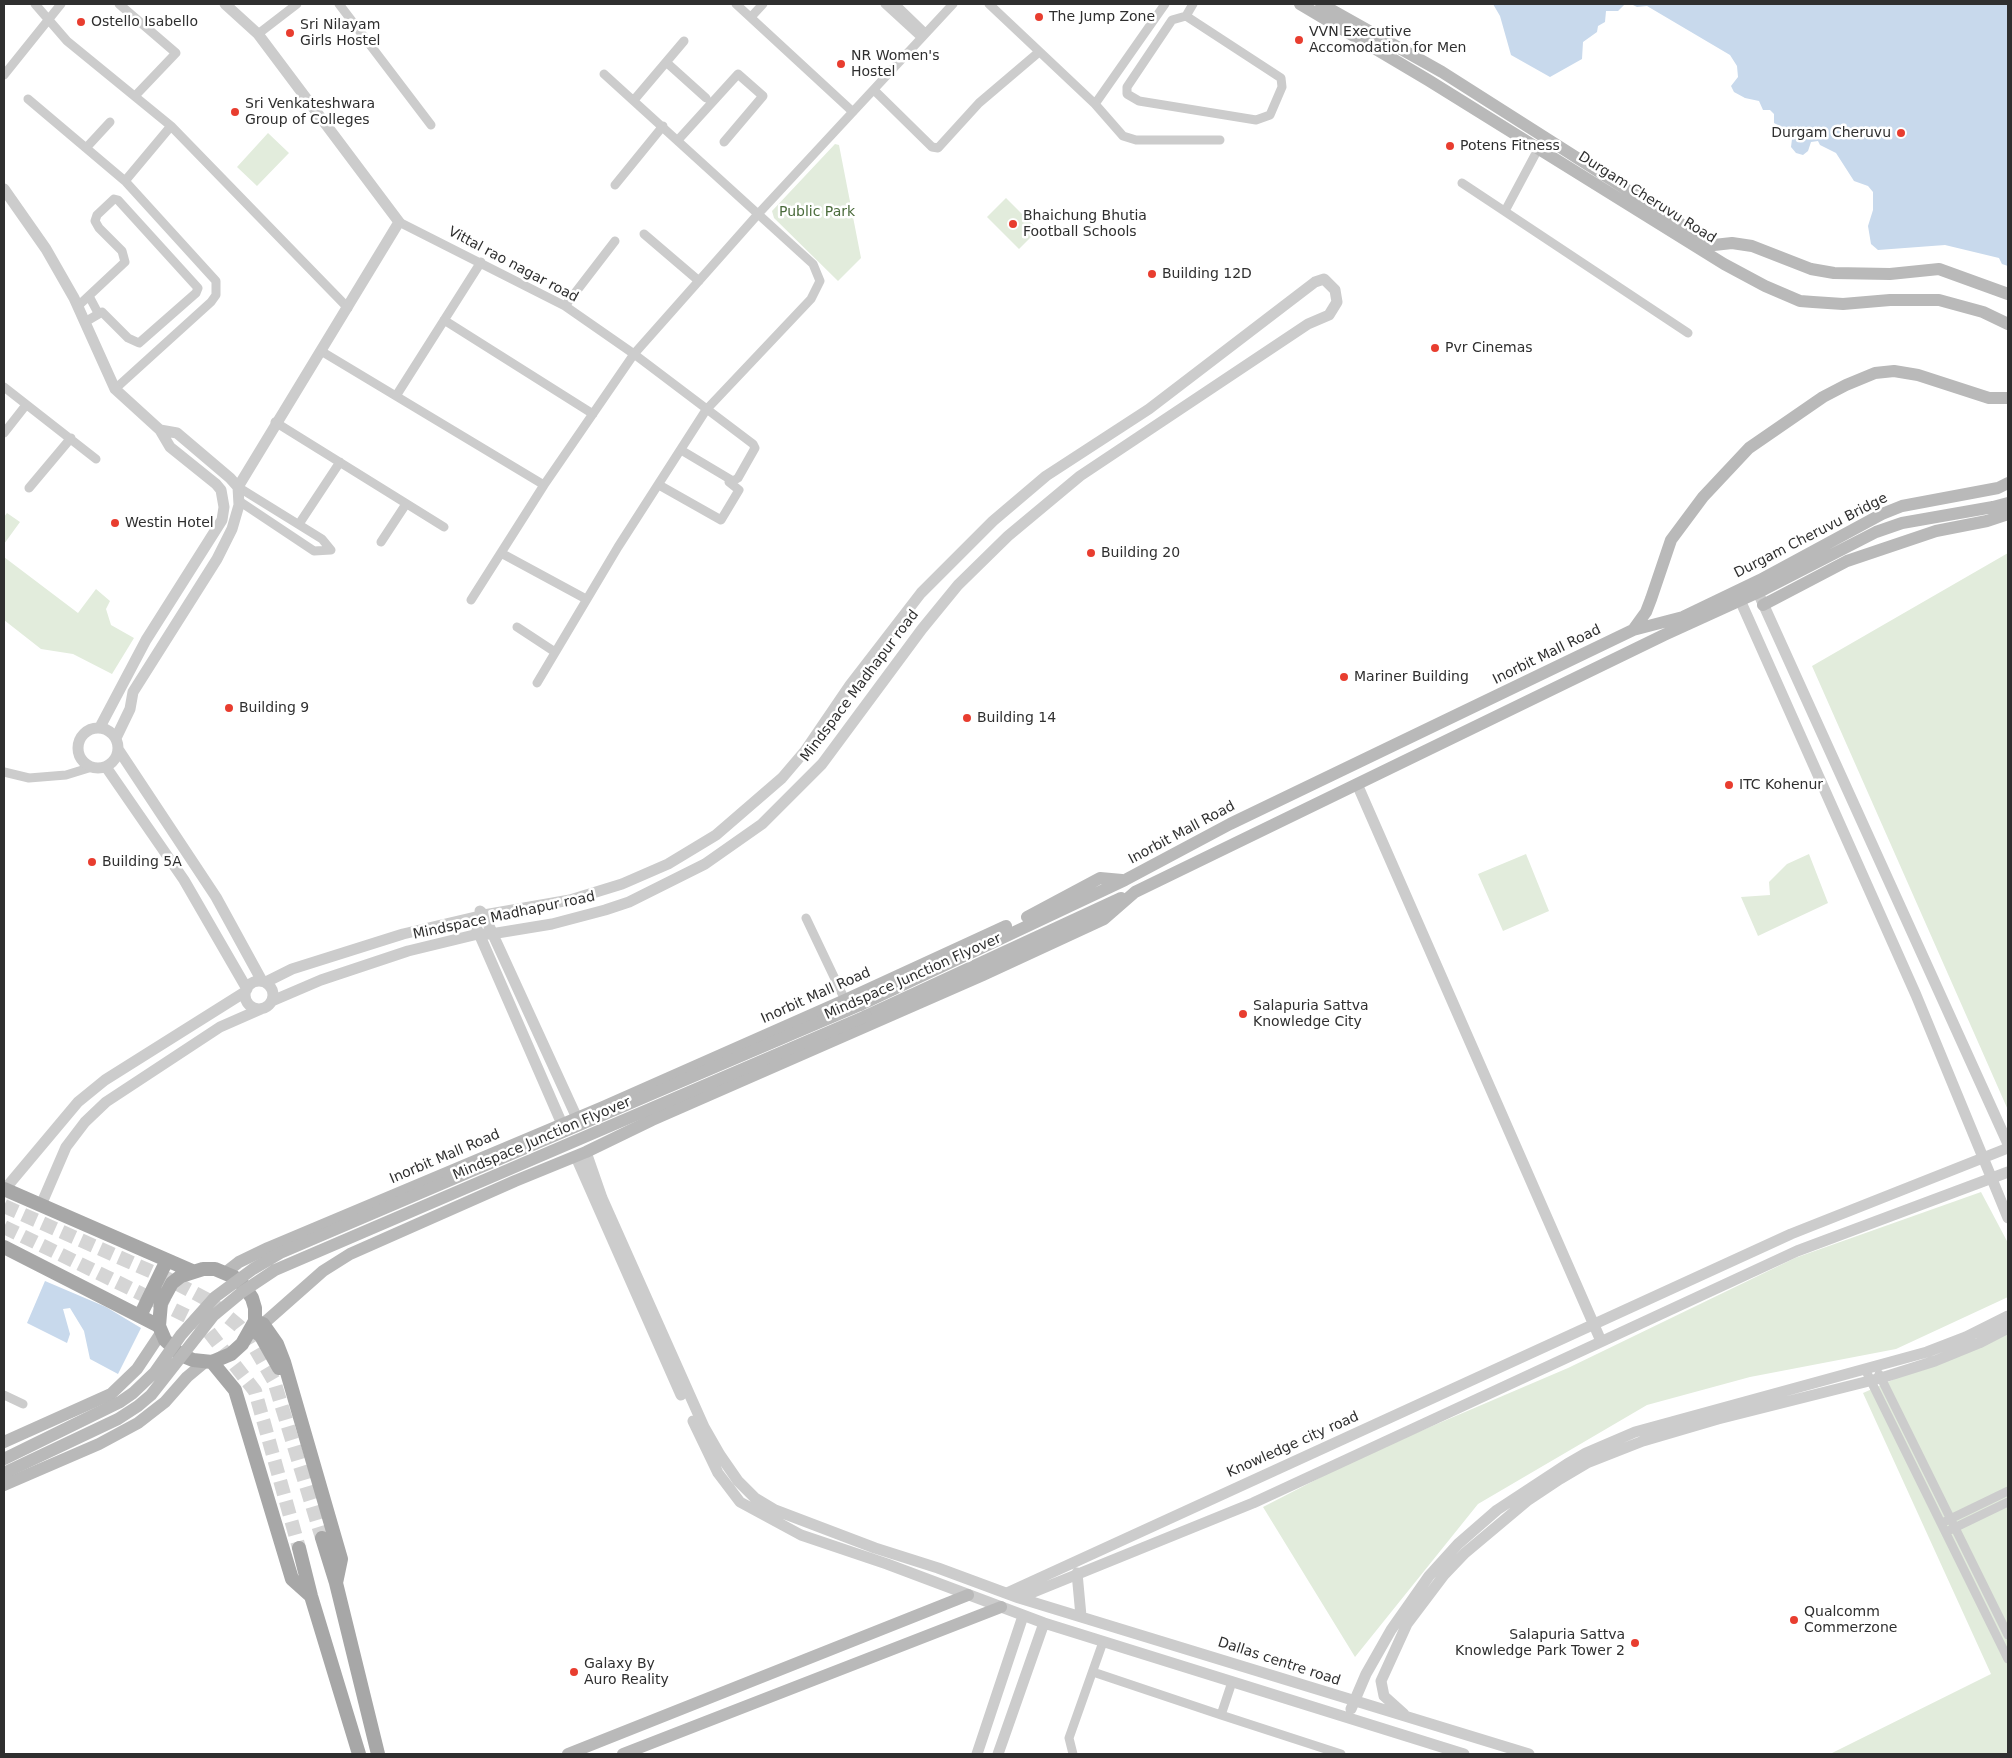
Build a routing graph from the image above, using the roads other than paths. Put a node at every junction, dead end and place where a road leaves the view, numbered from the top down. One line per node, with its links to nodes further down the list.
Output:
1 (35, 4): 19 (street)
2 (61, 4): 19 (street)
3 (224, 4): 20 (street)
4 (296, 4): 20 (street)
5 (339, 4): 37 (street)
6 (736, 4): 18 (street)
7 (763, 4): 18 (street)
8 (885, 4): 21 (street)
9 (895, 4): 21 (street)
10 (953, 4): 21 (street)
11 (990, 4): 23 (street)
12 (1165, 4): 27 (street)
13 (1193, 4): 17 (street)
14 (1300, 4): 43 (main road, Durgam Cheruvu Road)
15 (1320, 4): 43 (main road, Durgam Cheruvu Road)
16 (123, 5): 30 (street)
17 (1186, 16): 28 (street); 28 (street)
18 (751, 17): 35 (street)
19 (48, 20): 25 (street); 30 (street)
20 (258, 34): 51 (street)
21 (923, 35): 29 (street)
22 (684, 41): 24 (street)
23 (1039, 52): 29 (street); 34 (street)
24 (666, 62): 31 (street); 33 (street)
25 (5, 72)
26 (604, 74): 33 (street)
27 (1113, 77): 28 (street); 34 (street)
28 (1127, 87)
29 (875, 91): 35 (street)
30 (135, 96): 38 (street)
31 (706, 98)
32 (28, 99): 44 (street)
33 (634, 100): 39 (street)
34 (1095, 104): 41 (street)
35 (853, 112): 50 (street)
36 (110, 122): 44 (street)
37 (431, 124)
38 (171, 126): 45 (street); 60 (street)
39 (663, 126): 40 (street); 47 (street)
40 (678, 140): 42 (street); 50 (street)
41 (1220, 140)
42 (724, 142)
43 (1541, 143): 49 (street); 56 (main road, Durgam Cheruvu Road); 64 (main road, Durgam Cheruvu Road)
44 (86, 148): 45 (street)
45 (125, 181): 69 (street)
46 (1462, 183): 49 (street)
47 (616, 185)
48 (4, 189): 58 (street)
49 (1505, 211): 65 (street)
50 (760, 213): 55 (street); 74 (street)
51 (399, 222): 54 (street, Vittal rao nagar road); 60 (street)
52 (644, 234): 55 (street)
53 (615, 241): 59 (street)
54 (481, 262): 59 (street, Vittal rao nagar road); 62 (street)
55 (699, 281): 67 (street)
56 (2008, 294)
57 (89, 296): 58 (street); 61 (street); 61 (street)
58 (78, 306): 63 (street)
59 (565, 306): 67 (street, Vittal rao nagar road)
60 (348, 308): 66 (street)
61 (98, 313): 63 (street)
62 (444, 320): 70 (street); 75 (street)
63 (85, 322): 69 (street)
64 (2008, 324)
65 (1688, 333)
66 (321, 351): 70 (street); 76 (street)
67 (634, 354): 74 (street, Vittal rao nagar road); 75 (street)
68 (4, 387): 72 (street)
69 (115, 389): 78 (street)
70 (396, 396): 85 (street)
71 (2008, 398): 103 (main road)
72 (26, 405): 79 (street); 80 (street)
73 (1148, 409): 77 (street); 77 (street, Mindspace Madhapur road); 108 (street, Mindspace Madhapur road)
74 (706, 410): 81 (street); 81 (street, Vittal rao nagar road)
75 (593, 414): 85 (street)
76 (276, 422): 83 (street); 87 (street)
77 (1157, 424): 109 (street, Mindspace Madhapur road)
78 (160, 430): 87 (street); 106 (street)
79 (4, 433)
80 (71, 438): 82 (street); 88 (street)
81 (680, 451): 86 (street); 86 (street)
82 (96, 459)
83 (340, 462): 91 (street); 93 (street)
84 (2008, 483): 103 (main road, Durgam Cheruvu Bridge)
85 (544, 485): 96 (street)
86 (659, 485): 99 (street)
87 (238, 487): 89 (street); 93 (street)
88 (29, 488)
89 (239, 501): 93 (street); 107 (street)
90 (2008, 503): 97 (main road, Durgam Cheruvu Bridge)
91 (406, 504): 94 (street); 95 (street)
92 (2008, 514): 101 (main road)
93 (299, 524)
94 (444, 527)
95 (381, 542)
96 (501, 553): 98 (street); 99 (street)
97 (1758, 593): 100 (main road, Durgam Cheruvu Bridge); 101 (street)
98 (471, 600)
99 (586, 600): 104 (street)
100 (1740, 600): 113 (main road, Durgam Cheruvu Bridge); 136 (street)
101 (1764, 605): 132 (street)
102 (516, 627): 104 (street)
103 (1633, 630): 114 (main road, Inorbit Mall Road)
104 (555, 652): 105 (street)
105 (536, 683)
106 (100, 727): 107 (street); 111 (street)
107 (117, 743): 110 (street); 120 (street)
108 (805, 751): 109 (street, Mindspace Madhapur road); 116 (street, Mindspace Madhapur road)
109 (822, 764): 119 (street, Mindspace Madhapur road)
110 (106, 766): 111 (street); 121 (street)
111 (92, 767): 112 (street)
112 (4, 772)
113 (1357, 784): 115 (main road); 152 (street)
114 (1125, 880): 122 (main road, Inorbit Mall Road); 125 (main road, Mindspace Junction Flyover)
115 (1135, 892): 125 (main road, Mindspace Junction Flyover); 127 (main road)
116 (479, 916): 118 (street); 119 (street); 120 (street, Mindspace Madhapur road)
117 (806, 918): 122 (street)
118 (478, 934): 119 (street, Mindspace Madhapur road); 123 (street, Mindspace Madhapur road); 130 (street)
119 (491, 934): 129 (street)
120 (264, 982): 121 (street); 123 (street)
121 (246, 991): 124 (street); 128 (street)
122 (846, 1000): 126 (main road, Inorbit Mall Road)
123 (272, 1001): 124 (street)
124 (261, 1009): 131 (street)
125 (863, 1011): 162 (main road, Mindspace Junction Flyover, bridge); 163 (main road, Mindspace Junction Flyover, bridge)
126 (770, 1034): 127 (main road); 129 (main road, Inorbit Mall Road)
127 (782, 1063): 134 (main road)
128 (66, 1116): 131 (street); 133 (street)
129 (577, 1118): 130 (main road, Inorbit Mall Road)
130 (562, 1124): 139 (main road, Inorbit Mall Road)
131 (82, 1126): 135 (street)
132 (2008, 1146): 136 (street, Knowledge city road)
133 (41, 1148): 135 (street); 140 (street)
134 (581, 1154): 142 (main road); 144 (street)
135 (62, 1158): 141 (street)
136 (1983, 1158): 138 (street); 152 (street, Knowledge city road)
137 (2008, 1172): 138 (street)
138 (1992, 1179): 143 (street); 155 (street)
139 (420, 1184): 142 (main road); 148 (main road, Inorbit Mall Road)
140 (4, 1189): 141 (main road)
141 (41, 1205): 146 (main road)
142 (432, 1218): 151 (main road)
143 (2008, 1218)
144 (611, 1230): 171 (street, Dallas centre road); 173 (street)
145 (4, 1248): 149 (main road)
146 (167, 1260): 147 (main road); 149 (main road)
147 (192, 1271): 148 (main road); 154 (main road)
148 (225, 1273): 151 (main road)
149 (140, 1316): 154 (main road)
150 (2008, 1316): 157 (street)
151 (257, 1325): 156 (main road); 176 (main road)
152 (1592, 1325): 155 (street); 177 (street, Knowledge city road)
153 (2008, 1328): 158 (street)
154 (160, 1330): 156 (main road); 161 (main road)
155 (1601, 1341): 175 (street)
156 (208, 1362): 164 (main road); 179 (main road)
157 (1870, 1368): 158 (street); 193 (street)
158 (1876, 1380): 167 (street); 168 (street); 196 (street)
159 (4, 1395): 160 (street)
160 (23, 1404)
161 (4, 1442)
162 (4, 1460)
163 (4, 1473)
164 (4, 1485)
165 (2008, 1491): 167 (street)
166 (2008, 1502): 169 (street)
167 (1951, 1519): 168 (street); 169 (street)
168 (1941, 1523): 170 (street)
169 (1955, 1528): 170 (street); 186 (street)
170 (1945, 1533): 188 (street)
171 (837, 1534): 173 (street); 177 (street, Dallas centre road)
172 (322, 1538): 176 (main road)
173 (833, 1546): 178 (street)
174 (299, 1548): 179 (main road)
175 (1077, 1573): 180 (street); 183 (street)
176 (336, 1583): 198 (main road)
177 (1007, 1593): 180 (street, Dallas centre road)
178 (968, 1595): 181 (street); 185 (main road)
179 (311, 1596): 197 (main road)
180 (1019, 1598): 183 (street, Dallas centre road)
181 (1001, 1607): 182 (street); 189 (main road)
182 (1023, 1616): 184 (street); 201 (street)
183 (1081, 1616): 193 (street, Dallas centre road)
184 (1044, 1623): 187 (street); 202 (street)
185 (867, 1636): 189 (main road); 199 (main road)
186 (2008, 1636)
187 (1103, 1642): 191 (street); 192 (street)
188 (2005, 1644): 190 (street)
189 (874, 1656): 200 (main road)
190 (2008, 1659)
191 (1092, 1672): 194 (street); 203 (street)
192 (1232, 1682): 194 (street); 195 (street)
193 (1353, 1702): 195 (street); 196 (street, Dallas centre road)
194 (1221, 1715): 204 (street)
195 (1348, 1717): 205 (street)
196 (1410, 1718): 206 (street, Dallas centre road)
197 (359, 1754)
198 (378, 1754)
199 (568, 1754)
200 (623, 1754)
201 (977, 1754)
202 (998, 1754)
203 (1073, 1754)
204 (1342, 1754)
205 (1464, 1754)
206 (1529, 1754)

